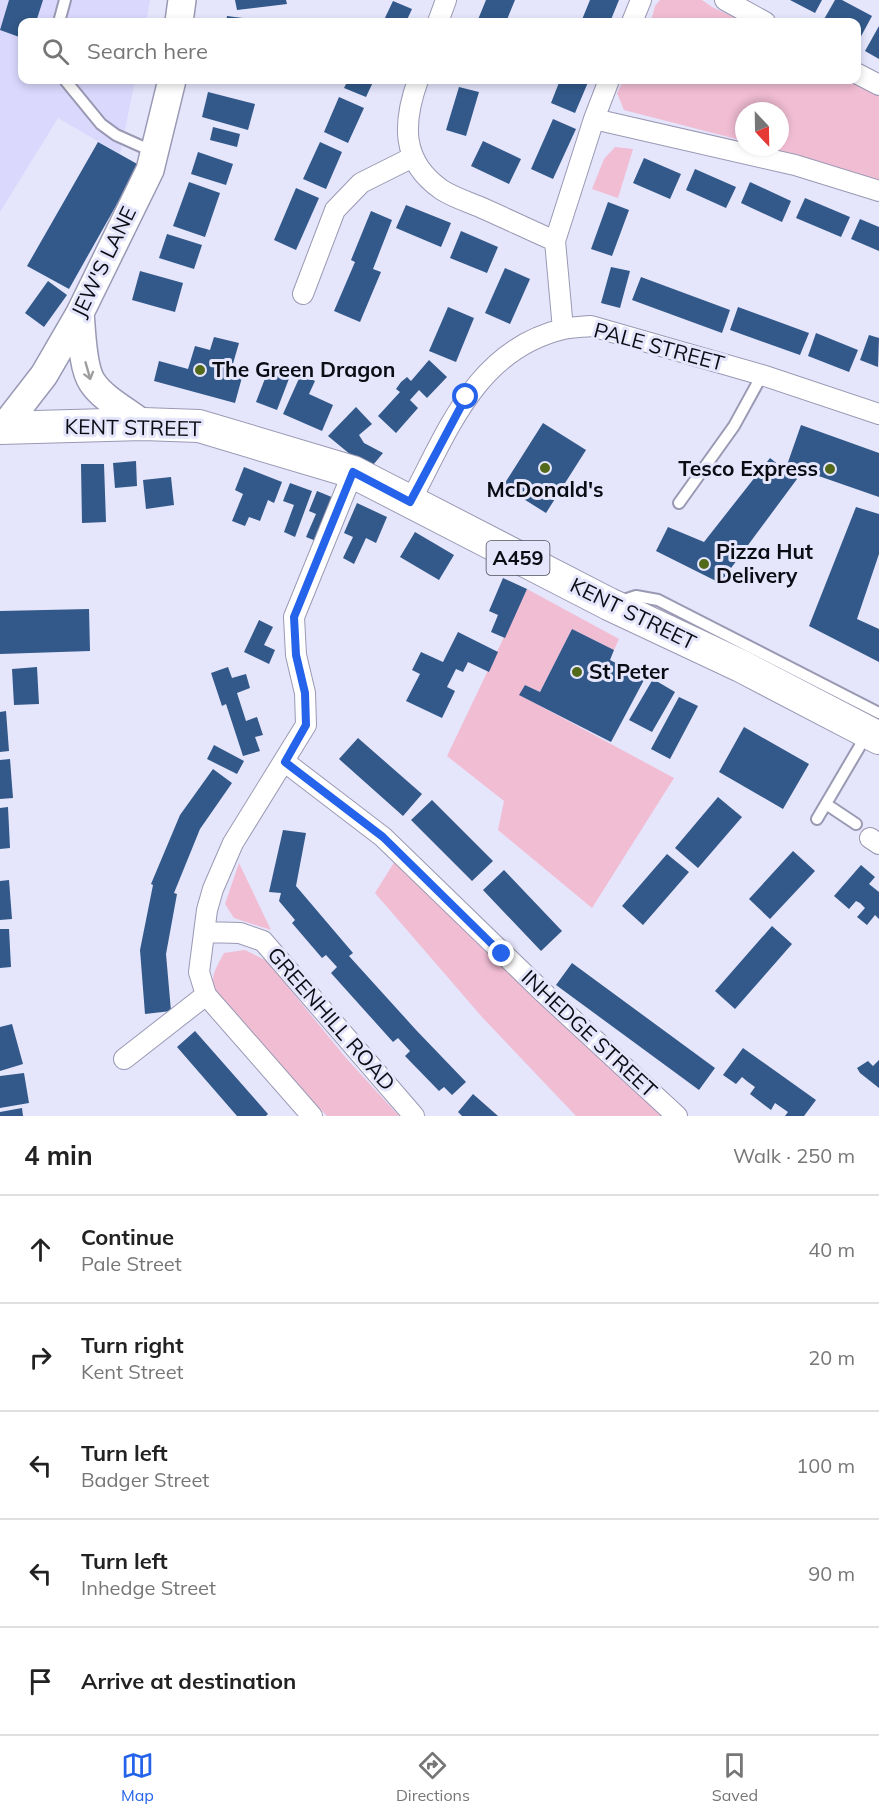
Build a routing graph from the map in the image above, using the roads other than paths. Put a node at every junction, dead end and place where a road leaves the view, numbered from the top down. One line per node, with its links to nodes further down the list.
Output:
1 (65, 0): 6 (lane)
2 (182, 0): 7 (main road)
3 (446, 0): 8 (street)
4 (641, 0): 9 (street)
5 (725, 0): 10 (street)
6 (60, 18)
7 (180, 18)
8 (439, 18)
9 (634, 18)
10 (758, 18)
11 (861, 76): 16 (street)
12 (68, 84): 18 (lane)
13 (171, 84): 18 (main road, JEW'S LANE)
14 (417, 84): 19 (street)
15 (607, 84): 17 (street)
16 (879, 85)
17 (594, 118): 20 (street); 21 (street)
18 (154, 152): 23 (main road, JEW'S LANE)
19 (412, 157): 21 (street); 22 (street)
20 (879, 191)
21 (555, 241): 24 (street)
22 (303, 294)
23 (80, 313): 27 (main road, one-way to 27); 28 (main road, JEW'S LANE)
24 (563, 329): 25 (street, PALE STREET); 30 (street, PALE STREET)
25 (762, 375): 26 (street, PALE STREET); 31 (lane)
26 (879, 414)
27 (143, 424): 28 (main road, KENT STREET / A459); 29 (main road, KENT STREET / A459)
28 (1, 428)
29 (353, 472): 30 (main road, KENT STREET / A459); 33 (street)
30 (410, 502): 32 (main road, KENT STREET / A459)
31 (679, 502)
32 (875, 727): 34 (lane)
33 (285, 762): 37 (street); 42 (street, INHEDGE STREET)
34 (826, 804): 35 (lane); 36 (lane)
35 (817, 819)
36 (856, 824)
37 (204, 932): 38 (street); 41 (street, GREENHILL ROAD)
38 (206, 995): 39 (street); 40 (street)
39 (124, 1059)
40 (312, 1116)
41 (414, 1116)
42 (677, 1116)

